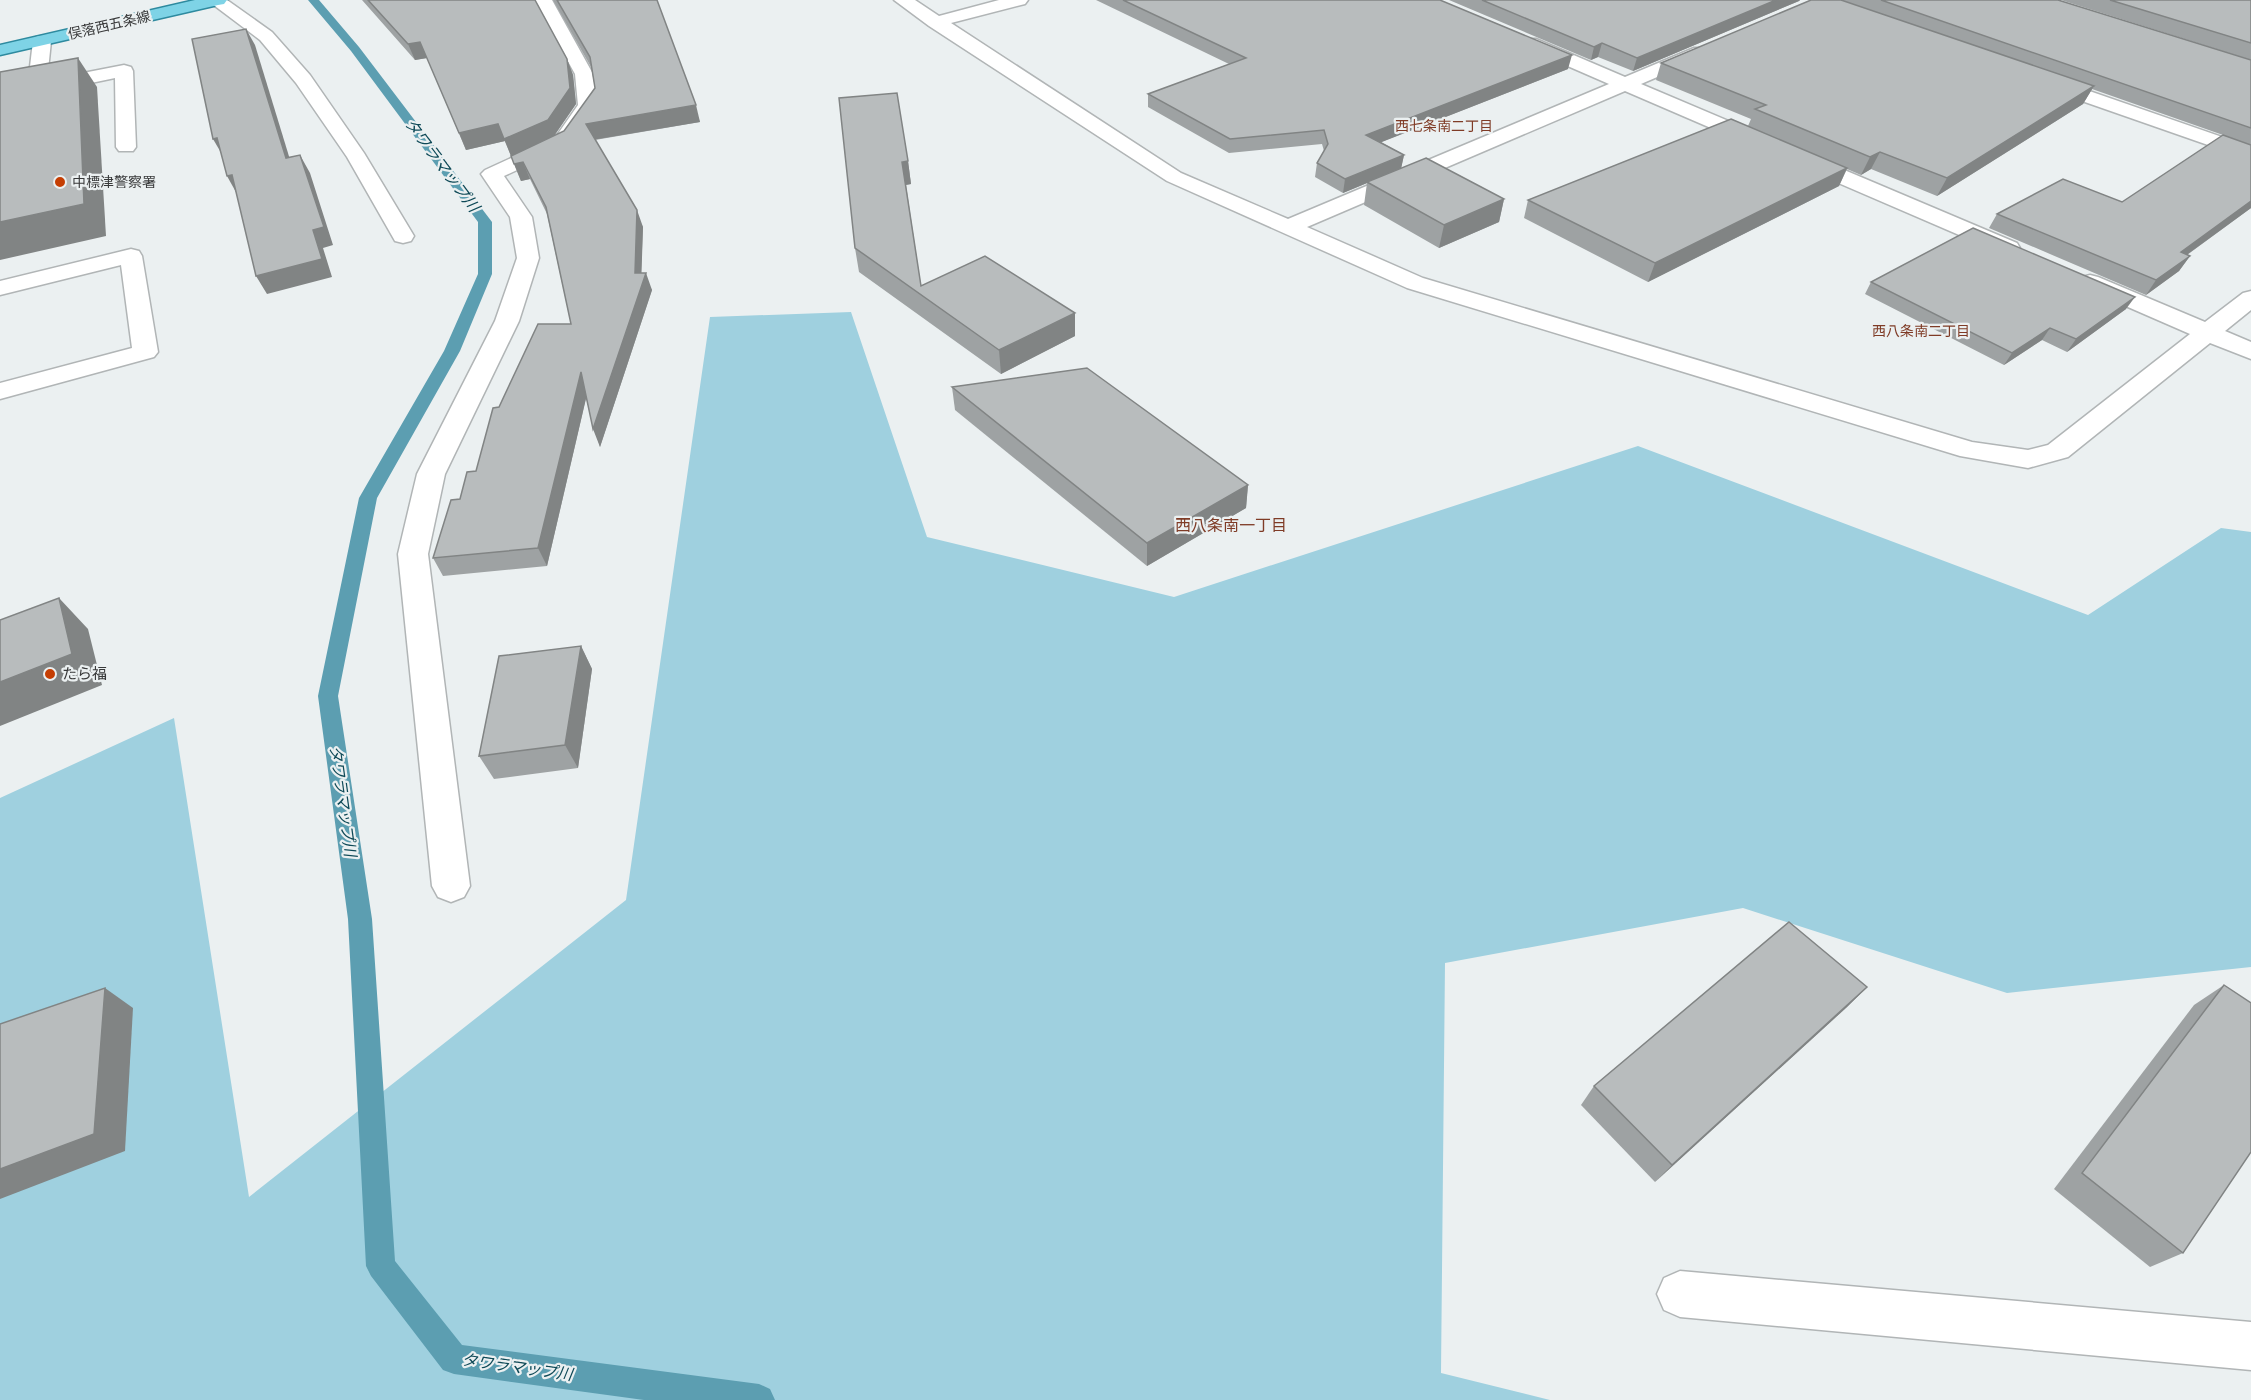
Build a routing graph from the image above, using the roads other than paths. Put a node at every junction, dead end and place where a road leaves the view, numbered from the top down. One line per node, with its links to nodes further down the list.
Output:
1 (217, 0): 7 (main road, 俣落西五条線); 17 (street)
2 (543, 0): 25 (street)
3 (903, 0): 5 (street)
4 (1019, 0): 5 (street)
5 (935, 22): 16 (street)
6 (1516, 37): 11 (street)
7 (42, 41): 9 (main road, 俣落西五条線); 12 (street)
8 (1722, 43): 11 (street)
9 (0, 50)
10 (2029, 76): 15 (street)
11 (1627, 83): 16 (street); 18 (street)
12 (37, 88): 13 (street); 14 (street)
13 (0, 96)
14 (126, 147)
15 (2251, 154)
16 (1286, 228): 22 (street)
17 (403, 236)
18 (2033, 258)
19 (2066, 272): 22 (street)
20 (0, 288): 24 (street)
21 (2251, 298): 22 (street)
22 (2209, 334): 23 (street)
23 (2251, 351)
24 (0, 391)
25 (451, 886)
26 (1680, 1294): 27 (street)
27 (2251, 1346)

